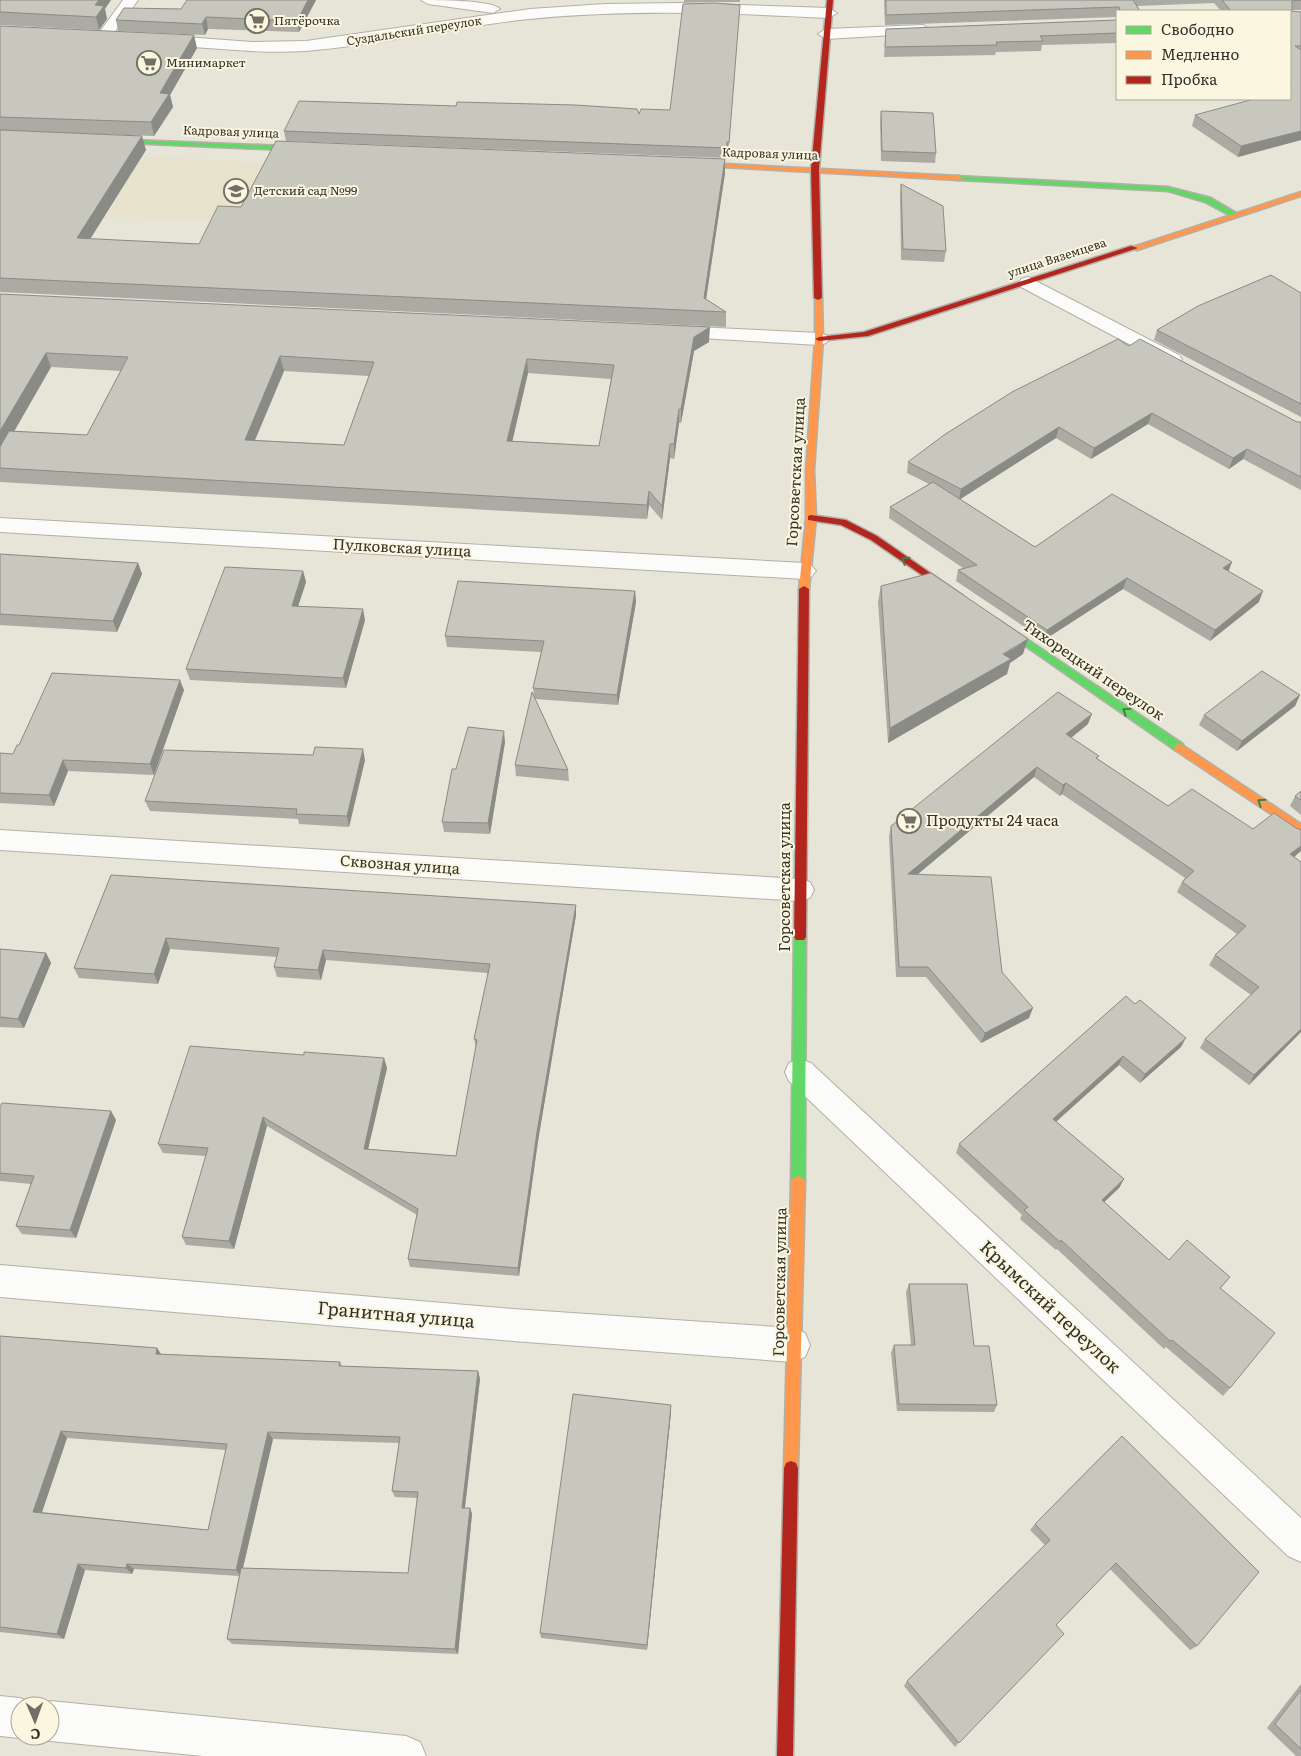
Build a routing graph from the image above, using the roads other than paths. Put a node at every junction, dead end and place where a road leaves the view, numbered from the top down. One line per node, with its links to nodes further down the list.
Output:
1 (131, 0): 8 (street)
2 (428, 0): 4 (street)
3 (830, 7): 4 (street, Суздальский переулок); 6 (street, Горсоветская улица)
4 (531, 14): 10 (street, Суздальский переулок)
5 (943, 29): 6 (street)
6 (826, 34): 14 (street, Горсоветская улица)
7 (86, 36): 8 (street)
8 (104, 38): 9 (street)
9 (124, 38)
10 (144, 39)
11 (99, 141): 12 (street, Кадровая улица)
12 (318, 150)
13 (676, 164): 14 (street, Кадровая улица)
14 (815, 170): 16 (street, Кадровая улица); 19 (street, Горсоветская улица)
15 (1301, 194): 16 (street, улица Вяземцева)
16 (1234, 214): 17 (street, улица Вяземцева)
17 (1028, 282): 19 (street, улица Вяземцева); 20 (street)
18 (657, 332): 19 (street)
19 (819, 339): 21 (street, Горсоветская улица)
20 (1186, 367)
21 (811, 518): 23 (street, Горсоветская улица); 24 (street, one-way to 21)
22 (0, 525): 23 (street, Пулковская улица)
23 (804, 571): 28 (street, Горсоветская улица)
24 (966, 601)
25 (990, 618): 26 (street, Тихорецкий переулок, one-way to 25)
26 (1301, 830)
27 (0, 840): 28 (street, Сквозная улица)
28 (800, 890): 29 (street, Горсоветская улица)
29 (800, 1072): 31 (street, Горсоветская улица); 32 (street, Крымский переулок)
30 (0, 1281): 31 (street, Гранитная улица)
31 (793, 1345): 35 (street, Горсоветская улица)
32 (1301, 1542)
33 (60, 1722): 34 (street)
34 (406, 1756)
35 (785, 1756)

